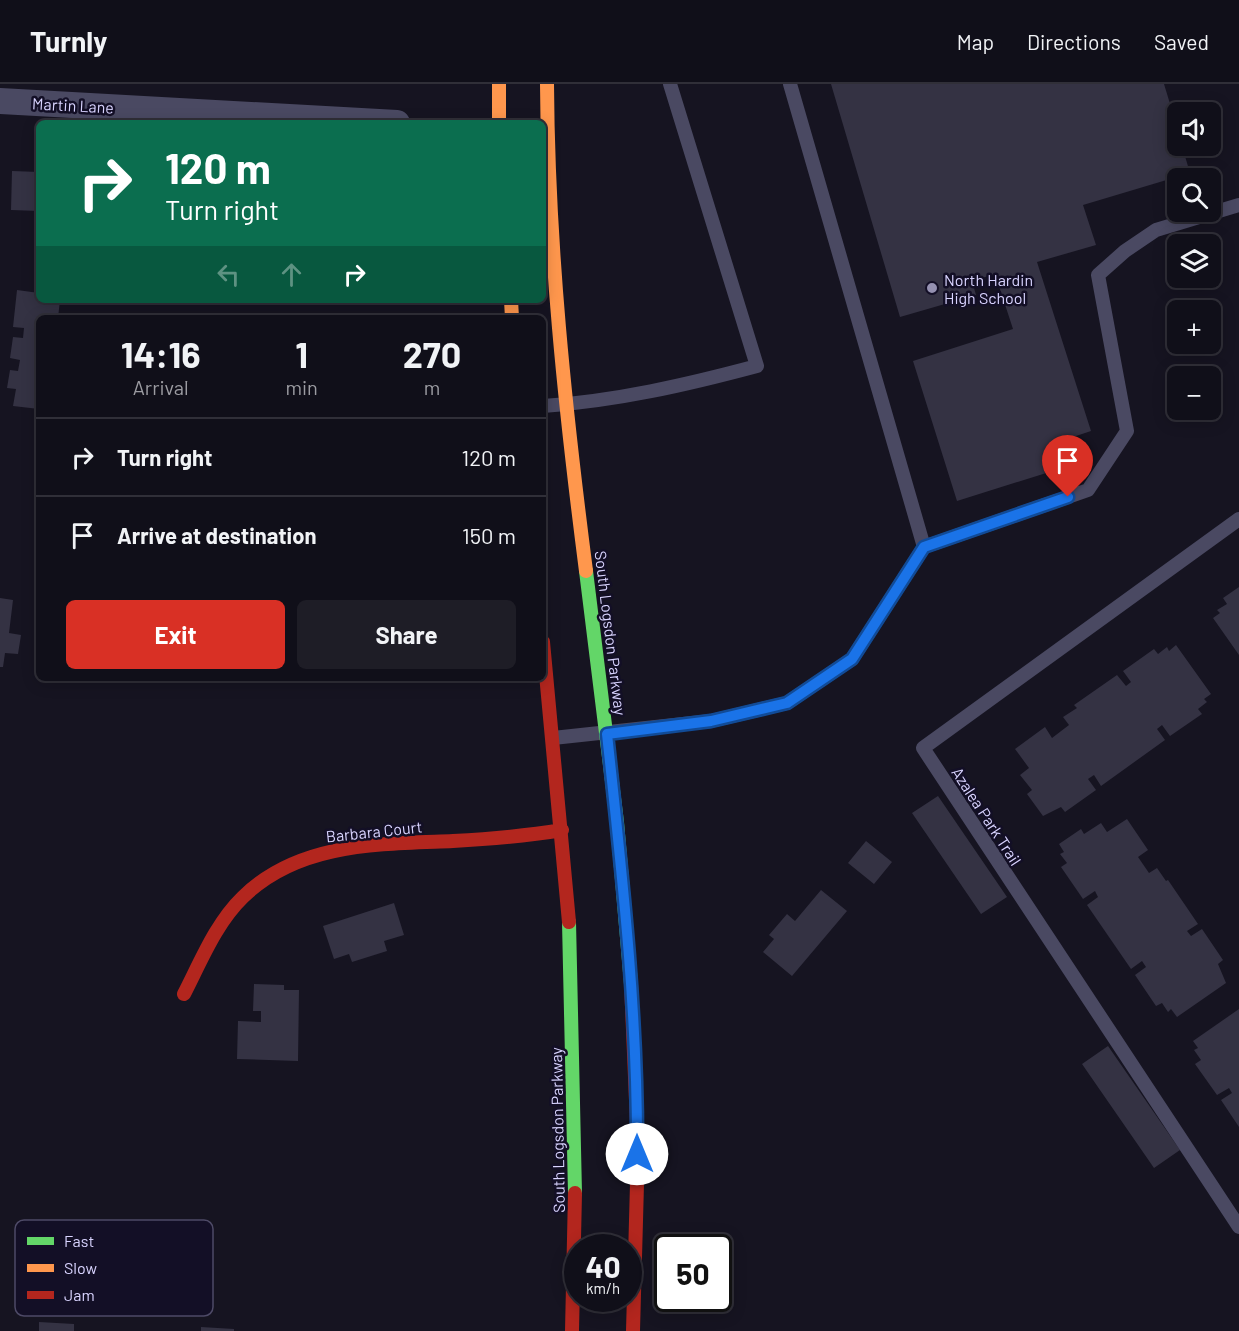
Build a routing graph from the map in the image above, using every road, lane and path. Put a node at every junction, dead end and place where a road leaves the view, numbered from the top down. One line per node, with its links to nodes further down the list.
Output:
1 (499, 84): 7 (main road)
2 (547, 84): 8 (main road, South Logsdon Parkway)
3 (670, 84): 11 (lane)
4 (790, 84): 14 (lane)
5 (0, 101): 6 (street, Martin Lane)
6 (344, 120)
7 (499, 120)
8 (545, 120)
9 (546, 160): 11 (main road, South Logsdon Parkway)
10 (1239, 205): 14 (lane)
11 (566, 404): 12 (lane); 16 (main road, South Logsdon Parkway)
12 (546, 406)
13 (1239, 519): 20 (lane, Azalea Park Trail)
14 (924, 547): 16 (lane)
15 (546, 668): 17 (main road, South Logsdon Parkway)
16 (607, 734): 17 (lane); 22 (main road, South Logsdon Parkway)
17 (554, 738): 18 (main road, South Logsdon Parkway)
18 (562, 830): 19 (main road, Barbara Court); 21 (main road, South Logsdon Parkway)
19 (184, 994)
20 (1239, 1227)
21 (573, 1331)
22 (633, 1331)

